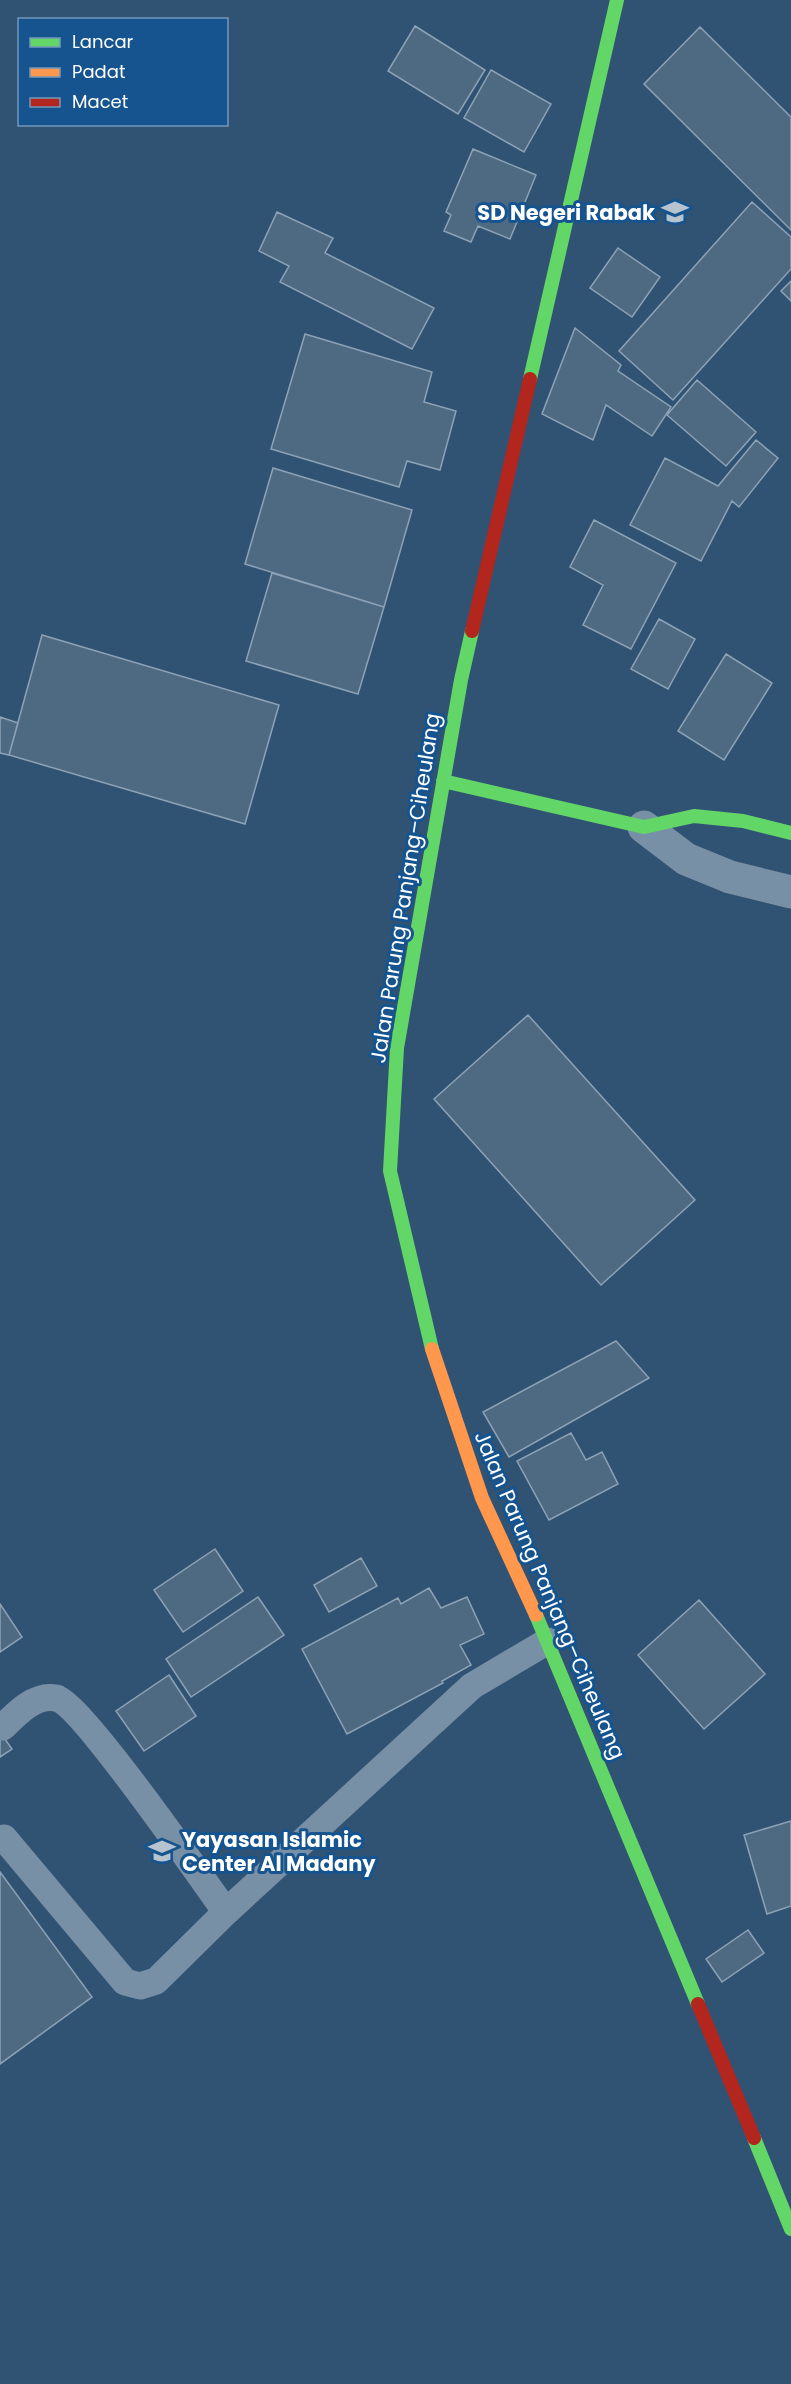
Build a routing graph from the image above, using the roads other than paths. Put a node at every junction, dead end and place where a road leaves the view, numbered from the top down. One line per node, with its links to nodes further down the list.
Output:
1 (617, 0): 2 (street, Jalan Parung Panjang–Ciheulang)
2 (443, 781): 3 (street); 6 (street, Jalan Parung Panjang–Ciheulang)
3 (644, 827): 4 (street); 5 (street)
4 (791, 833)
5 (791, 892)
6 (548, 1641): 9 (lane); 10 (street, Jalan Parung Panjang–Ciheulang)
7 (3, 1727): 9 (lane)
8 (4, 1838): 9 (lane)
9 (226, 1912)
10 (791, 2229)

